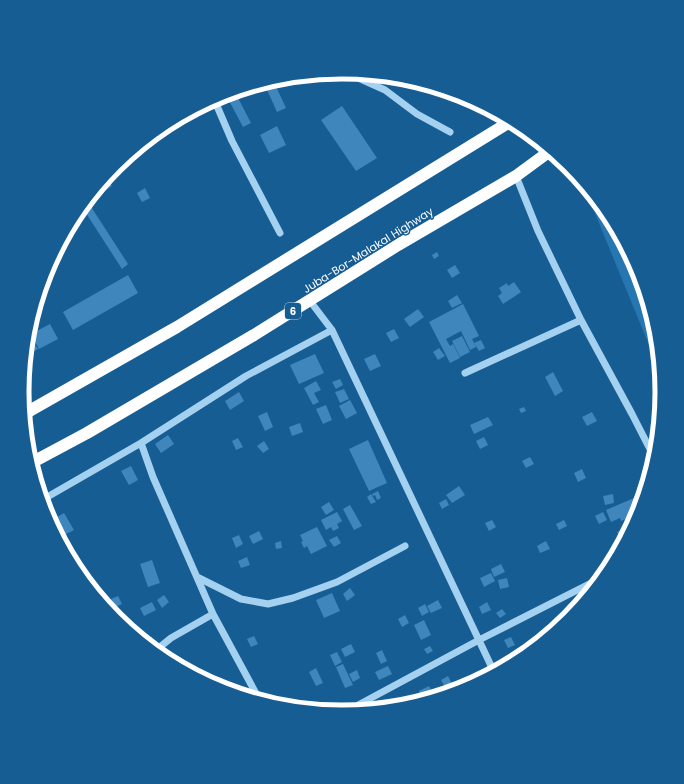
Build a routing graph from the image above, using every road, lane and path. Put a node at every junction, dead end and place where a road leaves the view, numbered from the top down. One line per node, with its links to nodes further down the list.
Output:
1 (363, 80): 4 (street)
2 (217, 105): 7 (street)
3 (505, 125): 12 (highway)
4 (450, 132)
5 (545, 155): 6 (highway, Juba-Bor-Malakal Highway / 6)
6 (516, 176): 8 (highway, Juba-Bor-Malakal Highway / 6); 9 (street)
7 (280, 233)
8 (310, 301): 10 (street); 15 (highway, Juba-Bor-Malakal Highway / 6)
9 (581, 320): 11 (street); 14 (street)
10 (332, 330): 13 (street); 21 (street)
11 (465, 373)
12 (30, 411)
13 (141, 443): 16 (street); 18 (street)
14 (650, 449)
15 (37, 460)
16 (47, 497)
17 (406, 546): 18 (street)
18 (197, 577): 20 (street)
19 (588, 585): 21 (street)
20 (213, 614): 22 (street); 24 (street)
21 (479, 640): 23 (street); 25 (street)
22 (160, 647)
23 (491, 667)
24 (255, 692)
25 (362, 704)

